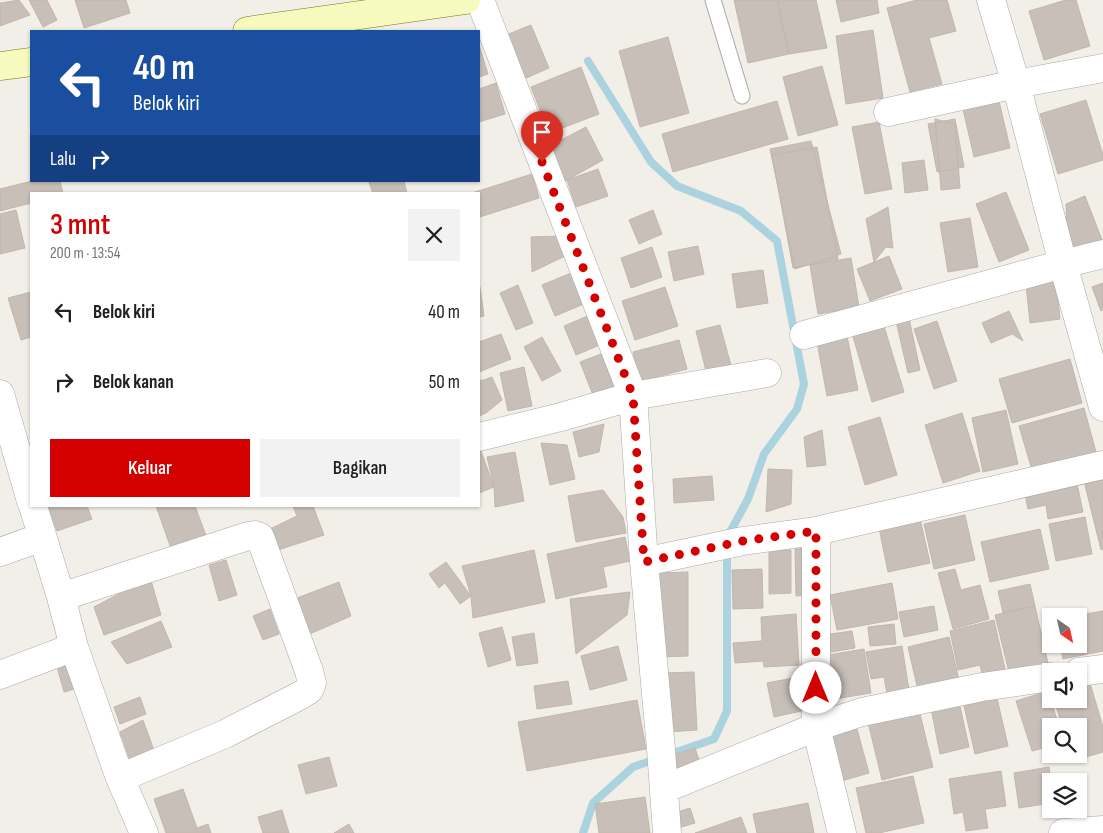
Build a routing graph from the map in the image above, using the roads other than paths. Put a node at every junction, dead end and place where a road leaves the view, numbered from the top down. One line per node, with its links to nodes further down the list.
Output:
1 (466, 0): 5 (main road)
2 (480, 0): 17 (street)
3 (713, 0): 10 (lane)
4 (991, 0): 9 (street)
5 (254, 30)
6 (30, 62): 7 (main road)
7 (0, 66)
8 (1103, 68): 9 (street)
9 (1016, 84): 11 (street); 13 (street)
10 (742, 96)
11 (888, 112)
12 (1103, 254): 13 (street)
13 (1063, 264): 14 (street); 18 (street)
14 (804, 336)
15 (766, 373): 17 (street)
16 (0, 394): 21 (street)
17 (633, 396): 19 (street); 26 (street)
18 (1103, 408)
19 (480, 437)
20 (1103, 465): 23 (street)
21 (30, 498)
22 (33, 507): 24 (street)
23 (816, 531): 26 (street); 33 (street)
24 (42, 537): 25 (street); 27 (street)
25 (0, 552)
26 (644, 562): 35 (street)
27 (61, 596): 28 (street); 34 (street)
28 (74, 647): 31 (street); 34 (street)
29 (1103, 669): 30 (street)
30 (1087, 671)
31 (0, 675)
32 (1042, 678): 33 (street)
33 (816, 727): 35 (street); 39 (street)
34 (120, 778): 37 (street)
35 (664, 786): 38 (street)
36 (1103, 830): 40 (street)
37 (144, 833)
38 (667, 833)
39 (842, 833)
40 (1063, 833)

